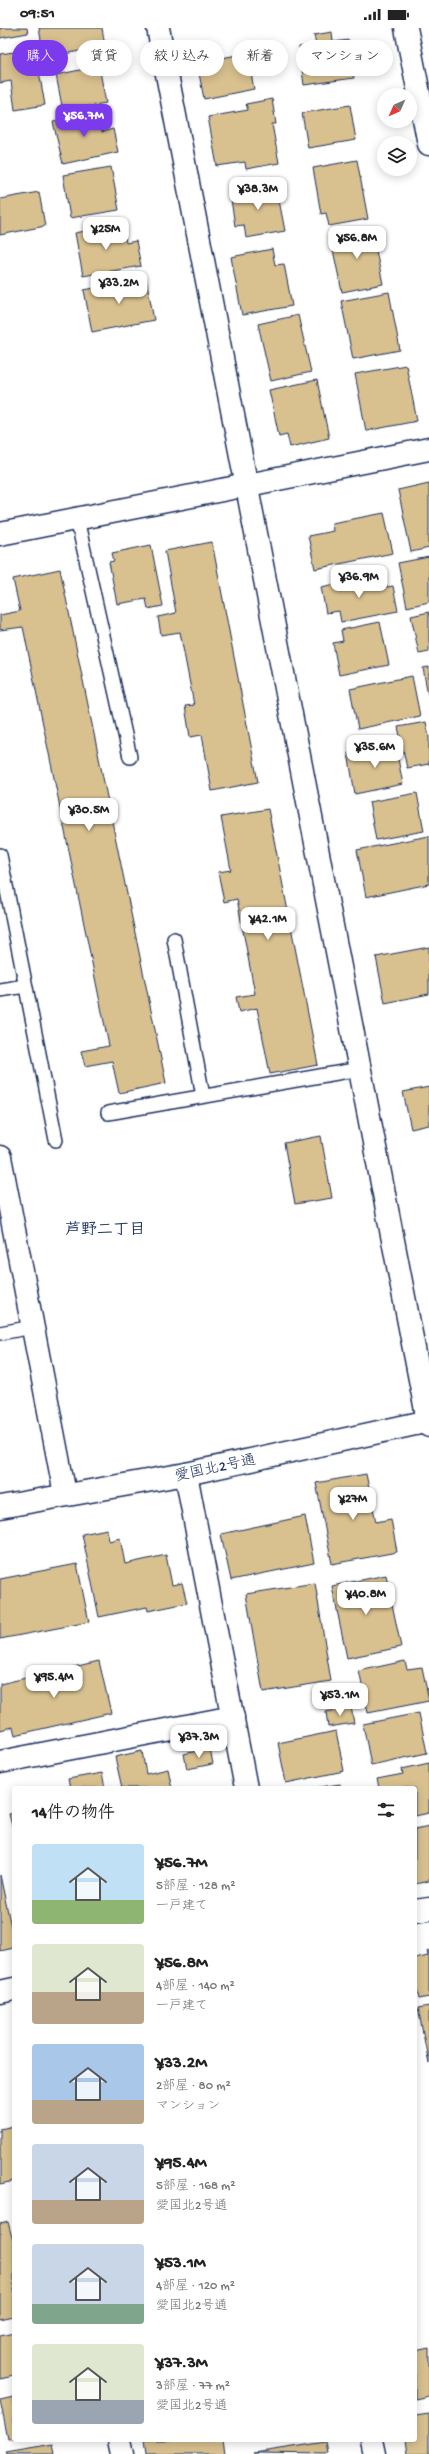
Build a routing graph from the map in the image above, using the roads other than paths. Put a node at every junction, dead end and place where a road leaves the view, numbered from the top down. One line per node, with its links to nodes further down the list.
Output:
1 (158, 28): 5 (street)
2 (406, 28): 3 (street)
3 (429, 144)
4 (429, 449): 5 (street)
5 (248, 486): 6 (street); 13 (street)
6 (77, 519): 7 (street); 8 (lane)
7 (1, 529)
8 (130, 757)
9 (0, 860): 11 (lane)
10 (174, 939): 14 (lane)
11 (25, 986): 12 (lane); 16 (lane)
12 (0, 990)
13 (360, 1069): 14 (lane); 20 (street)
14 (203, 1096): 15 (lane)
15 (108, 1113)
16 (56, 1140)
17 (1, 1171): 18 (street)
18 (33, 1327): 19 (lane); 22 (street)
19 (0, 1333)
20 (429, 1423): 21 (street, 愛国北2号通)
21 (186, 1474): 22 (street, 愛国北2号通); 24 (street)
22 (65, 1494): 23 (street, 愛国北2号通)
23 (0, 1507)
24 (233, 1717): 25 (street); 26 (street)
25 (0, 1762)
26 (246, 1786)
27 (429, 1909): 28 (street)
28 (417, 1911)
29 (12, 1989): 30 (street)
30 (0, 1992)
31 (119, 2442): 33 (street)
32 (371, 2442): 34 (street)
33 (122, 2454)
34 (374, 2454)

